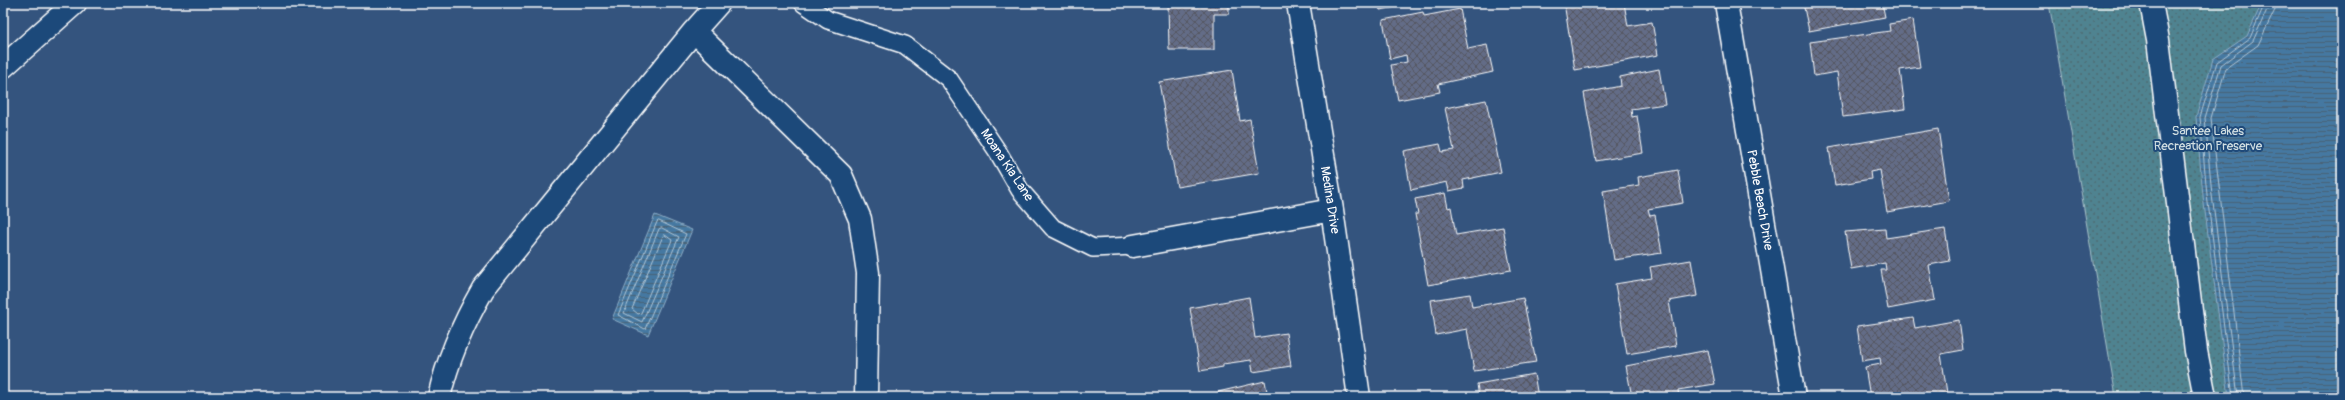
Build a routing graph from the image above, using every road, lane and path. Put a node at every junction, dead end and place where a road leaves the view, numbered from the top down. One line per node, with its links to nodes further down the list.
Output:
1 (75, 3): 8 (street)
2 (719, 3): 7 (street)
3 (803, 3): 10 (lane, Moana Kia Lane)
4 (1298, 3): 9 (street, Medina Drive)
5 (1726, 3): 14 (street, Pebble Beach Drive)
6 (2151, 3): 15 (street)
7 (694, 31): 11 (street); 12 (street)
8 (3, 67)
9 (1332, 210): 10 (street, Moana Kia Lane); 13 (street, Medina Drive)
10 (1133, 246)
11 (439, 397)
12 (866, 397)
13 (1359, 397)
14 (1794, 397)
15 (2204, 397)

